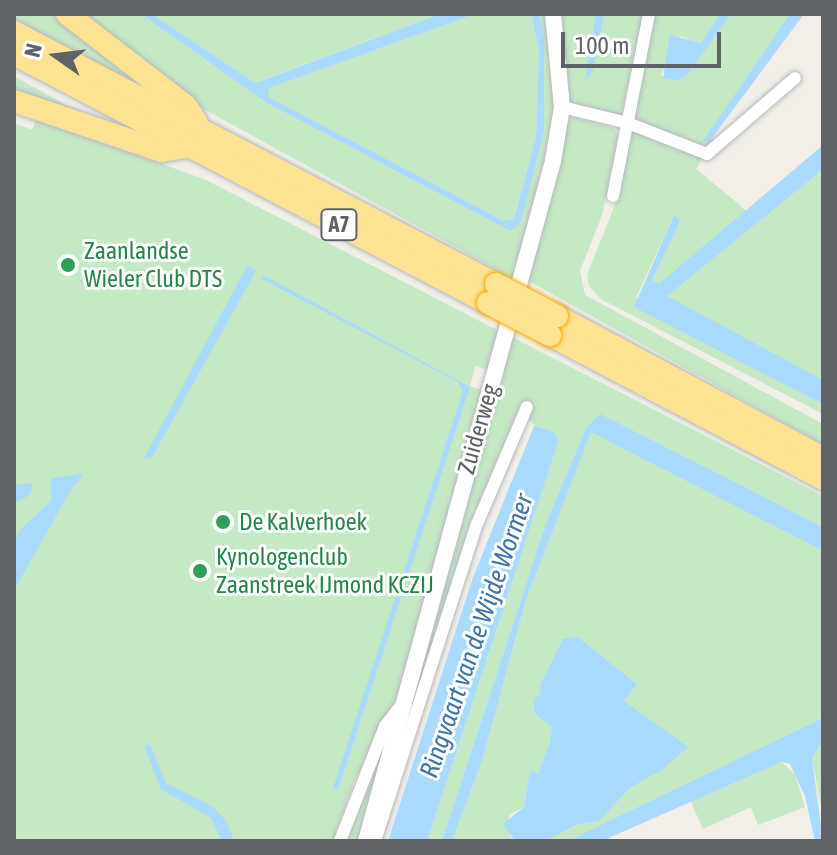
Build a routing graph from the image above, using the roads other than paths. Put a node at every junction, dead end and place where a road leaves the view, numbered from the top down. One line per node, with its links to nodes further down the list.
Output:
1 (67, 14): 10 (highway, A7)
2 (553, 14): 8 (street, Zuiderweg)
3 (649, 14): 9 (street)
4 (14, 32): 10 (highway, A7)
5 (14, 54): 10 (highway, A7)
6 (795, 78): 9 (street)
7 (14, 101): 10 (highway, A7)
8 (562, 107): 9 (street); 16 (street, Zuiderweg)
9 (628, 123): 11 (street)
10 (195, 138): 12 (highway, A7, bridge)
11 (613, 196)
12 (553, 326): 14 (highway, A7); 15 (highway, A7)
13 (527, 407): 19 (street, Zuiderweg)
14 (823, 458)
15 (823, 479)
16 (405, 701): 17 (street); 18 (street, Zuiderweg)
17 (340, 841)
18 (366, 841)
19 (375, 841)

